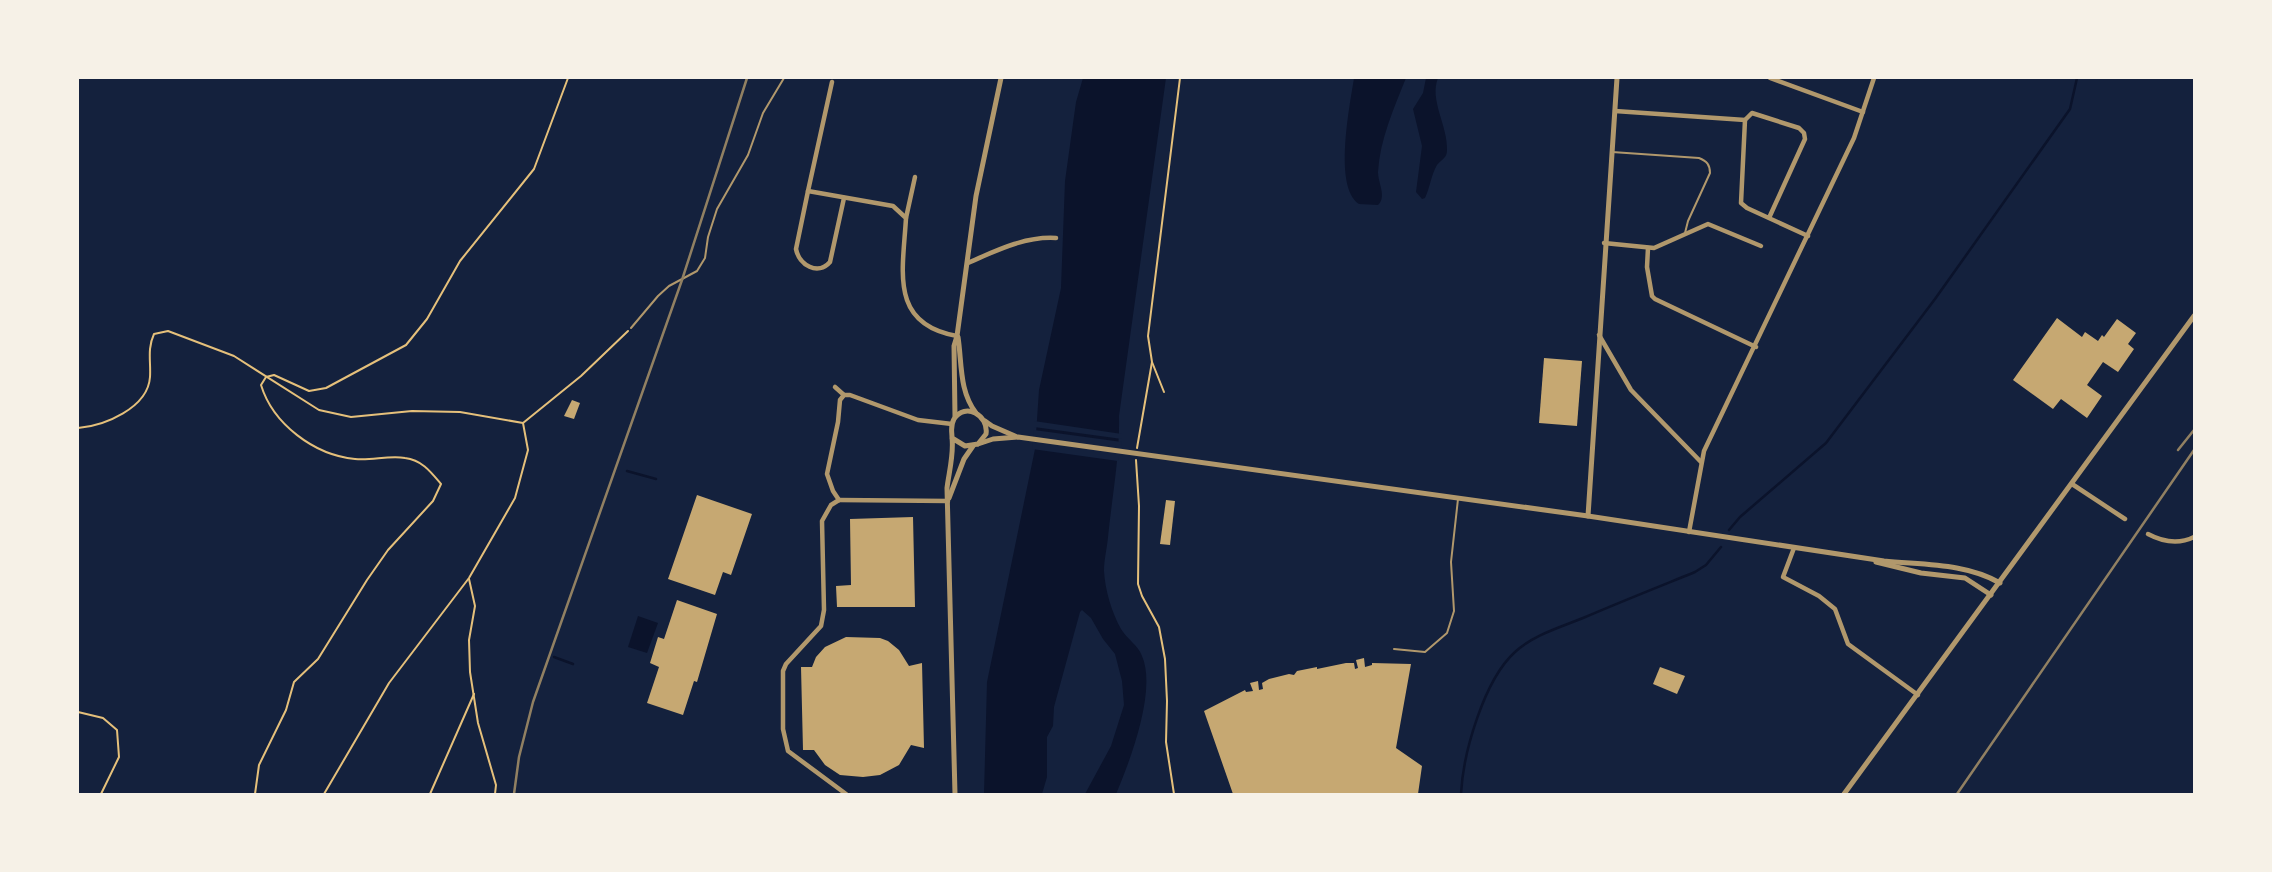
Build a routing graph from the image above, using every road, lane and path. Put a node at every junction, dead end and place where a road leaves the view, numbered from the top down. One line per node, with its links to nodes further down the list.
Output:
1 (568, 78): 31 (path)
2 (784, 78): 26 (lane)
3 (1001, 78): 24 (street)
4 (1180, 78): 30 (path)
5 (1617, 78): 9 (street)
6 (1770, 78): 10 (street)
7 (1874, 78): 10 (street)
8 (832, 82): 14 (street)
9 (1615, 111): 11 (street); 12 (street)
10 (1863, 112): 19 (street)
11 (1745, 120): 17 (street); 17 (street)
12 (1612, 152): 18 (lane); 21 (street)
13 (915, 177): 16 (street)
14 (808, 191): 15 (street); 15 (street)
15 (844, 198): 16 (street)
16 (906, 218): 28 (street)
17 (1769, 218): 19 (street)
18 (1685, 233): 22 (street); 23 (street)
19 (1808, 236): 29 (street)
20 (1056, 238): 24 (street)
21 (1604, 244): 23 (street); 27 (street)
22 (1761, 246)
23 (1648, 248): 29 (street)
24 (968, 264): 28 (street)
25 (2194, 316): 45 (street)
26 (631, 328): 38 (path)
27 (1599, 334): 44 (street); 49 (street)
28 (958, 336): 35 (street); 36 (street)
29 (1756, 347): 44 (street)
30 (1152, 362): 33 (path); 70 (path)
31 (266, 377): 38 (path); 40 (path); 64 (path)
32 (834, 387): 34 (street)
33 (1164, 392)
34 (844, 395): 39 (street); 47 (street)
35 (977, 413): 36 (street); 37 (street)
36 (955, 417): 39 (street)
37 (984, 420): 41 (street); 43 (street)
38 (523, 423): 56 (path)
39 (952, 424): 42 (street)
40 (78, 428)
41 (1018, 437): 43 (street); 46 (street)
42 (952, 438): 43 (street); 48 (street)
43 (975, 445): 48 (street)
44 (1701, 462): 51 (street)
45 (2072, 484): 50 (street); 57 (street)
46 (1458, 499): 49 (street); 59 (lane)
47 (839, 500): 48 (street); 68 (street)
48 (948, 501): 69 (street)
49 (1588, 516): 51 (street)
50 (2125, 520)
51 (1689, 532): 54 (street)
52 (2148, 534): 53 (street)
53 (2194, 539)
54 (1794, 548): 55 (street); 61 (street)
55 (1860, 557): 57 (street); 58 (street)
56 (468, 578): 60 (path); 65 (path)
57 (2000, 583): 58 (street)
58 (1991, 595): 61 (street)
59 (1394, 649)
60 (474, 694): 66 (path); 67 (path)
61 (1918, 695): 71 (street)
62 (78, 712): 63 (path)
63 (101, 794)
64 (255, 794)
65 (324, 794)
66 (430, 794)
67 (494, 794)
68 (846, 794)
69 (955, 794)
70 (1174, 794)
71 (1844, 794)

